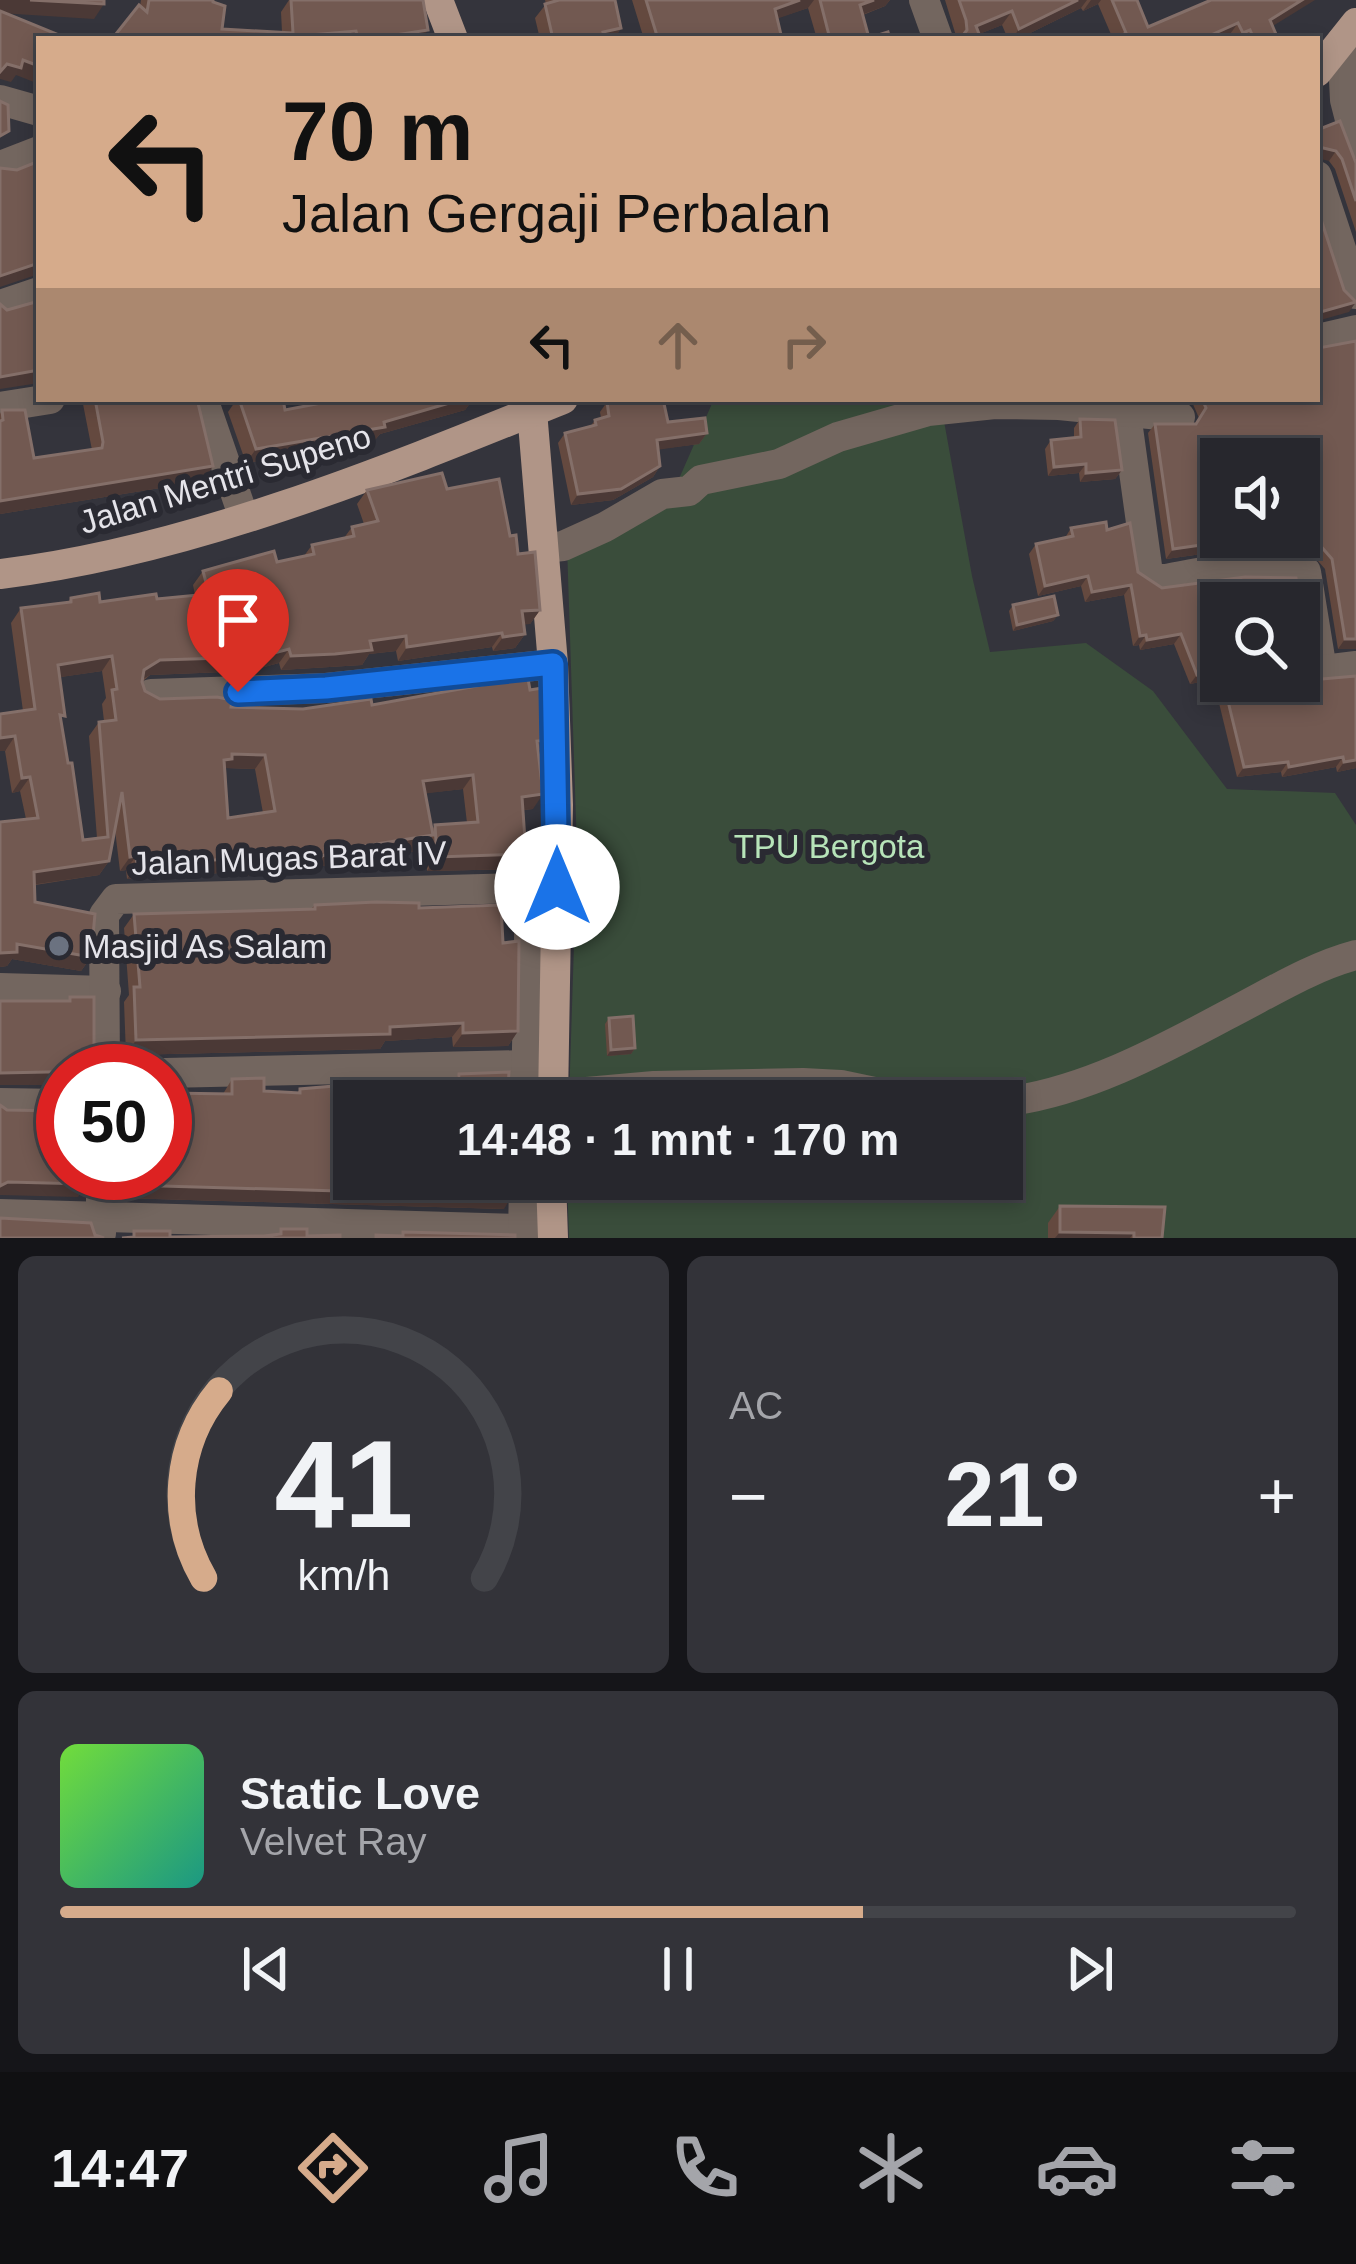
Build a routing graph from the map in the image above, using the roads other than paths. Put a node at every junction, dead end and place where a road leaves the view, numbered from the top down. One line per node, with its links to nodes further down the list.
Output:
1 (438, 0): 4 (main road)
2 (924, 0): 5 (street)
3 (1349, 32): 6 (main road); 9 (street)
4 (452, 36)
5 (937, 36)
6 (1320, 69)
7 (0, 100): 8 (street)
8 (36, 110)
9 (1356, 142)
10 (36, 153): 11 (street)
11 (0, 166)
12 (1320, 185): 14 (street)
13 (36, 293): 15 (street)
14 (1356, 294)
15 (0, 305)
16 (1356, 330): 17 (street)
17 (1320, 338)
18 (36, 401): 22 (street)
19 (204, 402): 24 (street)
20 (532, 405): 24 (main road, Jalan Mentri Supeno); 25 (main road)
21 (1125, 406): 23 (street); 25 (street); 27 (street)
22 (0, 407)
23 (1180, 417)
24 (244, 518): 26 (main road, Jalan Mentri Supeno)
25 (544, 548): 28 (main road)
26 (0, 574)
27 (1306, 582)
28 (553, 664): 31 (street); 32 (main road)
29 (1356, 666): 30 (street)
30 (1320, 671)
31 (151, 694)
32 (544, 887): 35 (street, Jalan Mugas Barat IV); 37 (street); 40 (main road)
33 (1356, 955): 41 (street)
34 (0, 988): 35 (street)
35 (106, 991): 36 (street)
36 (105, 1044)
37 (527, 1065): 38 (street); 39 (street)
38 (192, 1072)
39 (534, 1080)
40 (544, 1080)
41 (1023, 1097)
42 (0, 1103): 43 (street)
43 (36, 1104)
44 (523, 1200): 48 (street)
45 (552, 1200): 49 (main road)
46 (0, 1214): 47 (street)
47 (101, 1228): 48 (street)
48 (522, 1234)
49 (553, 1238)

